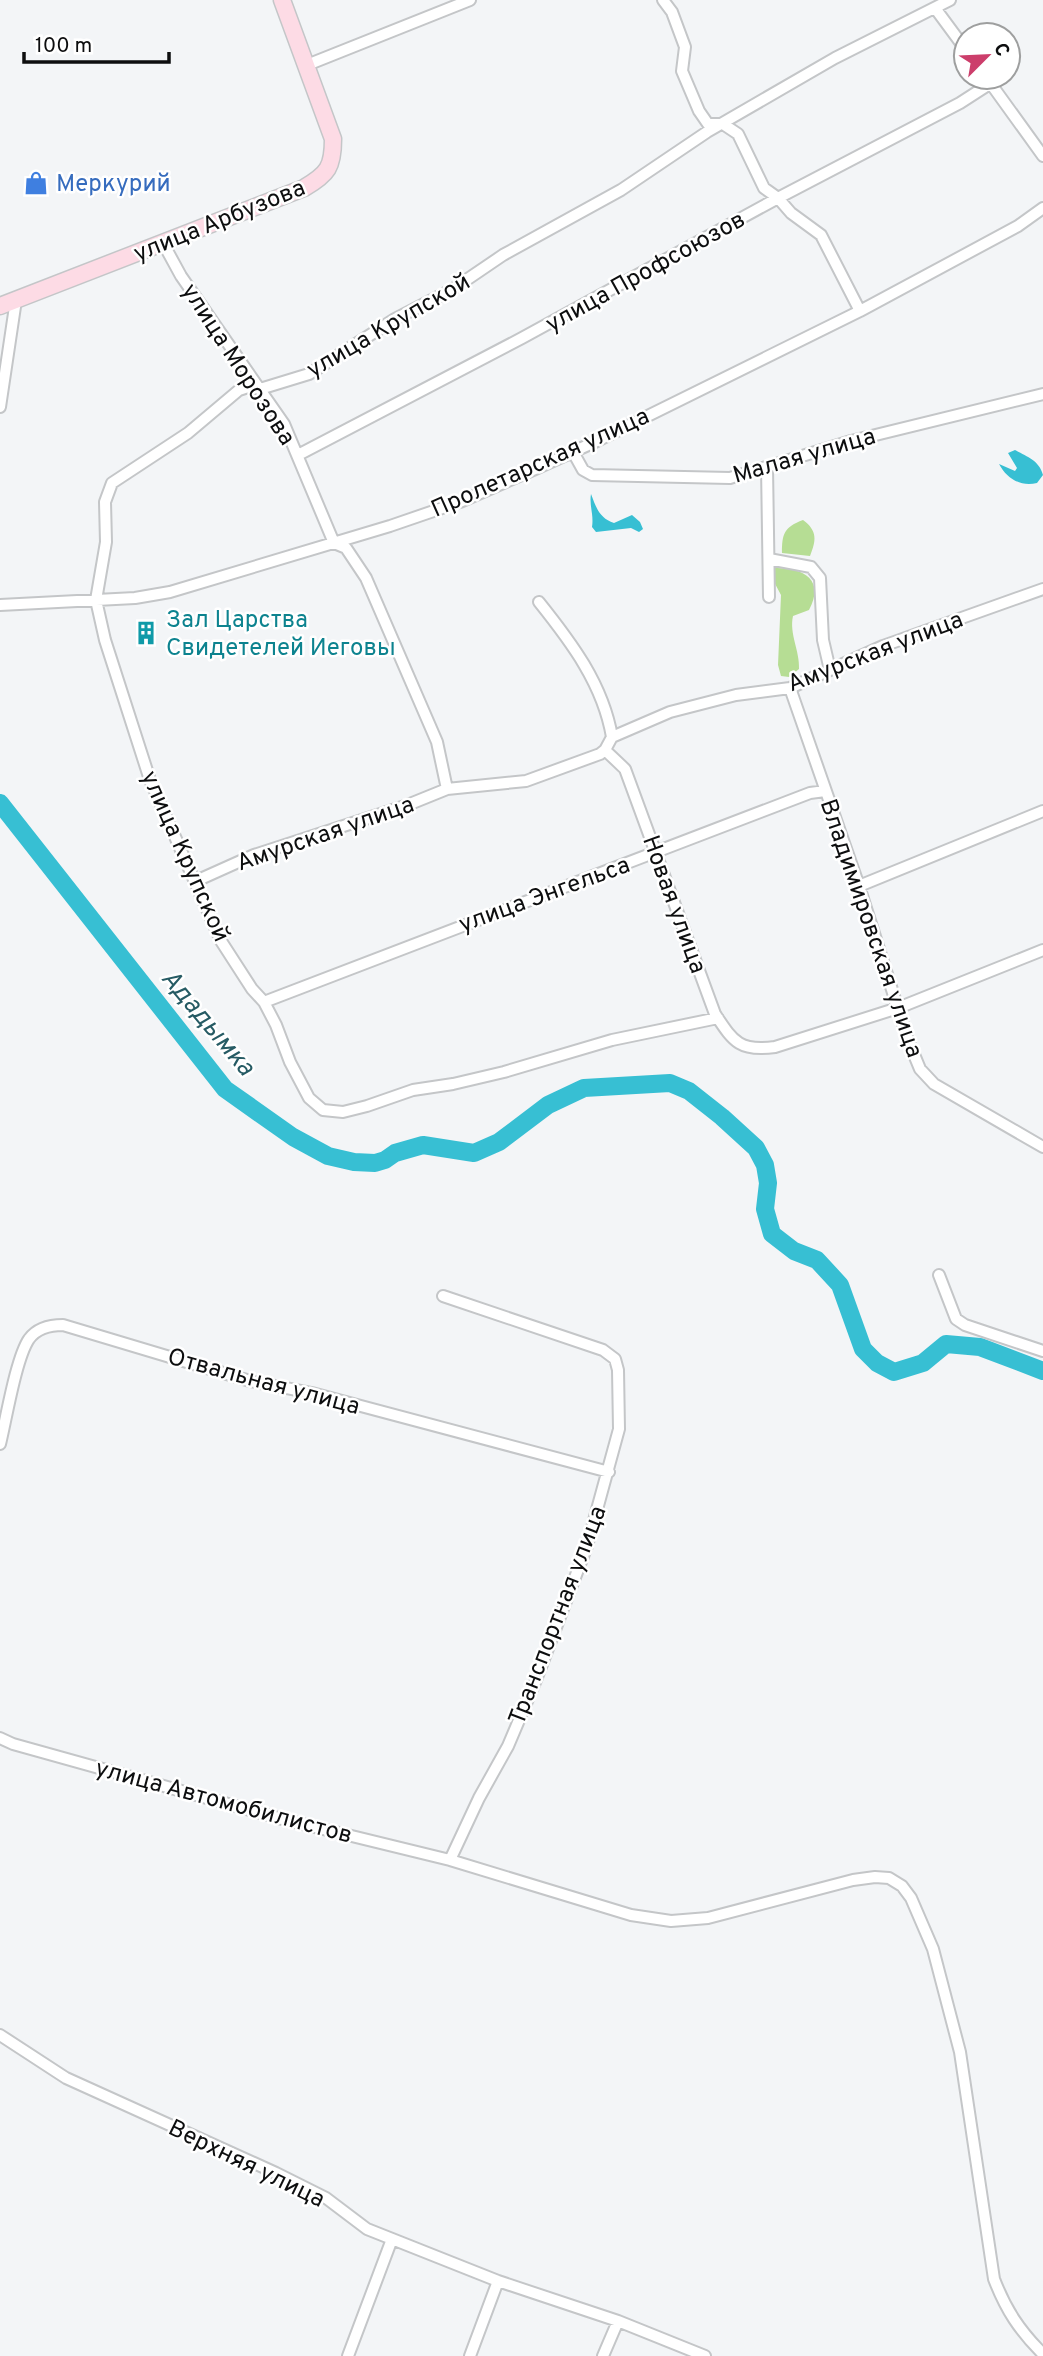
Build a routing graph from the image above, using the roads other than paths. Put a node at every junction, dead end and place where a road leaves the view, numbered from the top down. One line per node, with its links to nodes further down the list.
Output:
1 (282, 0): 7 (street, улица Арбузова)
2 (470, 0): 7 (street)
3 (663, 0): 10 (street)
4 (950, 0): 5 (street, улица Крупской)
5 (935, 8): 6 (street); 10 (street, улица Крупской)
6 (952, 31)
7 (307, 65): 14 (street, улица Арбузова)
8 (975, 91): 12 (street, улица Профсоюзов)
9 (996, 91): 11 (street)
10 (723, 124): 12 (street); 18 (street, улица Крупской)
11 (1043, 156)
12 (778, 198): 17 (street); 22 (street, улица Профсоюзов)
13 (1043, 208): 17 (street, Пролетарская улица)
14 (163, 243): 15 (street, улица Арбузова); 18 (street, улица Морозова)
15 (16, 300): 16 (street, улица Арбузова); 20 (street)
16 (0, 306)
17 (860, 311): 21 (street, Пролетарская улица)
18 (260, 389): 22 (street, улица Морозова); 28 (street, улица Крупской)
19 (1043, 394): 23 (street, Малая улица)
20 (0, 407)
21 (573, 452): 23 (street, Малая улица); 24 (street, Пролетарская улица)
22 (298, 455): 24 (street, улица Морозова)
23 (768, 467): 25 (street)
24 (334, 543): 28 (street, Пролетарская улица); 35 (street, улица Морозова)
25 (769, 559): 27 (street); 31 (street)
26 (1043, 589): 31 (street, Амурская улица)
27 (769, 597)
28 (96, 600): 30 (street, Пролетарская улица); 39 (street, улица Крупской)
29 (539, 602): 33 (street)
30 (0, 605)
31 (830, 670): 32 (street, Амурская улица)
32 (790, 688): 33 (street, Амурская улица); 36 (street, Владимировская улица)
33 (611, 737): 34 (street)
34 (605, 750): 35 (street, Амурская улица); 38 (street, Новая улица)
35 (447, 789): 39 (street, Амурская улица)
36 (825, 791): 38 (street, улица Энгельса); 40 (street, Владимировская улица)
37 (1043, 811): 40 (street)
38 (655, 853): 42 (street, улица Энгельса); 44 (street, Новая улица)
39 (196, 881): 42 (street, улица Крупской)
40 (859, 886): 43 (street, Владимировская улица)
41 (1043, 950): 43 (street)
42 (264, 1002): 44 (street, улица Крупской)
43 (898, 1008): 44 (street, Новая улица); 45 (street, Владимировская улица)
44 (718, 1018)
45 (1043, 1147)
46 (939, 1275): 48 (street)
47 (443, 1296): 50 (street, Транспортная улица)
48 (1043, 1351)
49 (0, 1444): 50 (street, Отвальная улица)
50 (609, 1472): 52 (street, Транспортная улица)
51 (0, 1738): 52 (street, улица Автомобилистов)
52 (450, 1860): 57 (street, улица Автомобилистов)
53 (0, 2035): 54 (street, Верхняя улица)
54 (392, 2239): 55 (street, Верхняя улица); 58 (street)
55 (498, 2281): 56 (street, Верхняя улица); 59 (street)
56 (618, 2321): 60 (street); 61 (street, Верхняя улица)
57 (1043, 2354)
58 (348, 2356)
59 (470, 2356)
60 (603, 2356)
61 (705, 2356)

